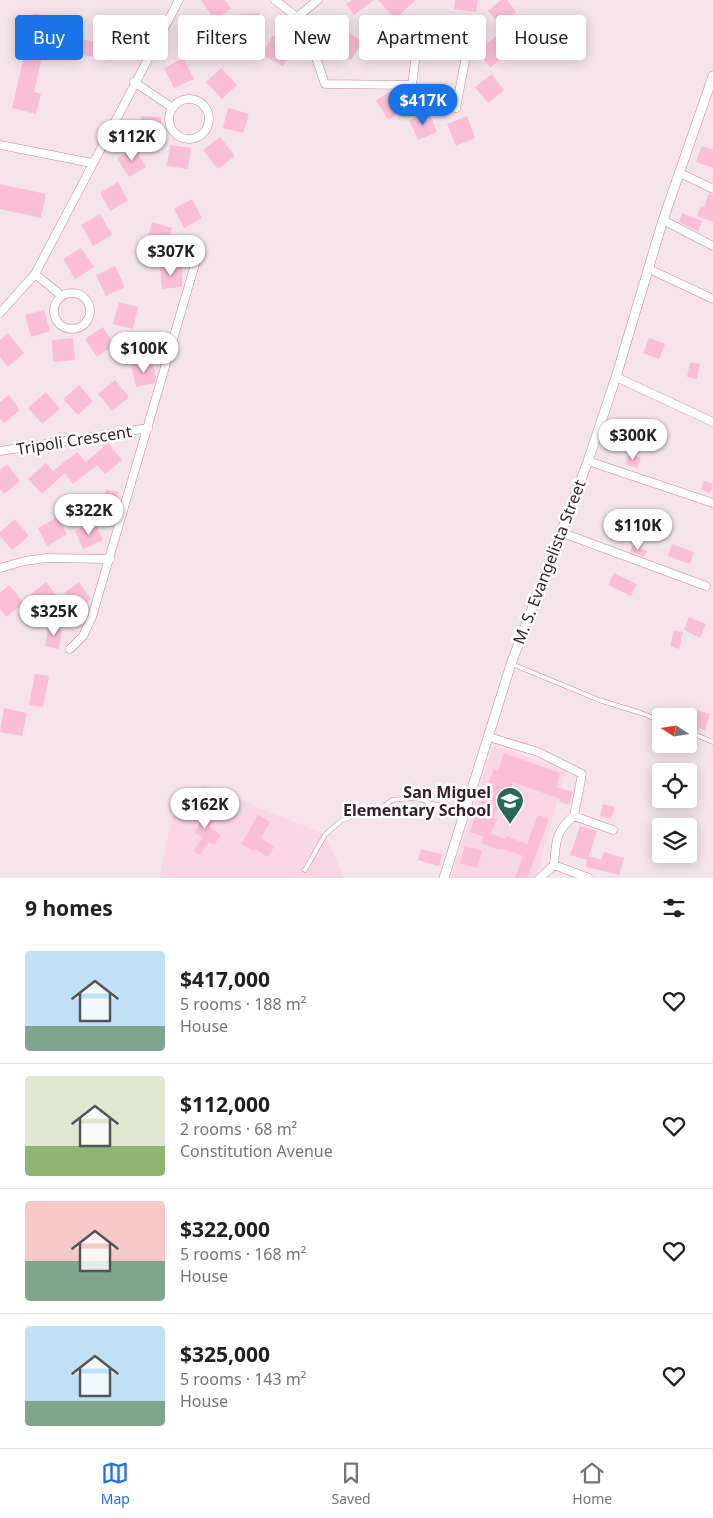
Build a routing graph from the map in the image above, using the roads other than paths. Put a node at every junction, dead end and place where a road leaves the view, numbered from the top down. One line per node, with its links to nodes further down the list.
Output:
1 (179, 0): 8 (street)
2 (275, 0): 4 (street)
3 (318, 0): 5 (street)
4 (294, 15)
5 (299, 15)
6 (316, 60): 9 (street)
7 (713, 76): 13 (street, M. S. Evangelista Street)
8 (134, 82): 10 (street); 12 (street)
9 (412, 85): 9 (street)
10 (173, 108): 10 (street)
11 (0, 145): 12 (street)
12 (92, 164): 19 (street)
13 (680, 173): 14 (street); 15 (street, M. S. Evangelista Street)
14 (713, 188)
15 (664, 220): 16 (street); 18 (street, M. S. Evangelista Street)
16 (713, 246)
17 (200, 247): 25 (street)
18 (649, 269): 21 (street); 23 (street, M. S. Evangelista Street)
19 (35, 274): 20 (street); 22 (street)
20 (62, 296): 20 (street)
21 (713, 299)
22 (0, 313)
23 (616, 377): 24 (street); 27 (street, M. S. Evangelista Street)
24 (713, 422)
25 (148, 428): 26 (street, Tripoli Crescent); 30 (street)
26 (0, 451)
27 (588, 461): 28 (street); 29 (street, M. S. Evangelista Street)
28 (713, 504)
29 (560, 532): 32 (street); 34 (street, M. S. Evangelista Street)
30 (110, 558): 31 (street); 33 (street)
31 (0, 568)
32 (706, 586)
33 (70, 649)
34 (511, 664): 35 (lane); 37 (street, M. S. Evangelista Street)
35 (652, 717)
36 (698, 736): 38 (lane)
37 (489, 737): 41 (street, M. S. Evangelista Street); 42 (street)
38 (713, 742)
39 (431, 804): 40 (lane); 40 (lane); 41 (lane)
40 (384, 806): 45 (lane)
41 (465, 808): 46 (street, M. S. Evangelista Street)
42 (574, 816): 43 (street); 44 (street)
43 (613, 830)
44 (554, 865): 47 (street); 48 (street)
45 (305, 870)
46 (444, 878)
47 (540, 878)
48 (589, 878)

